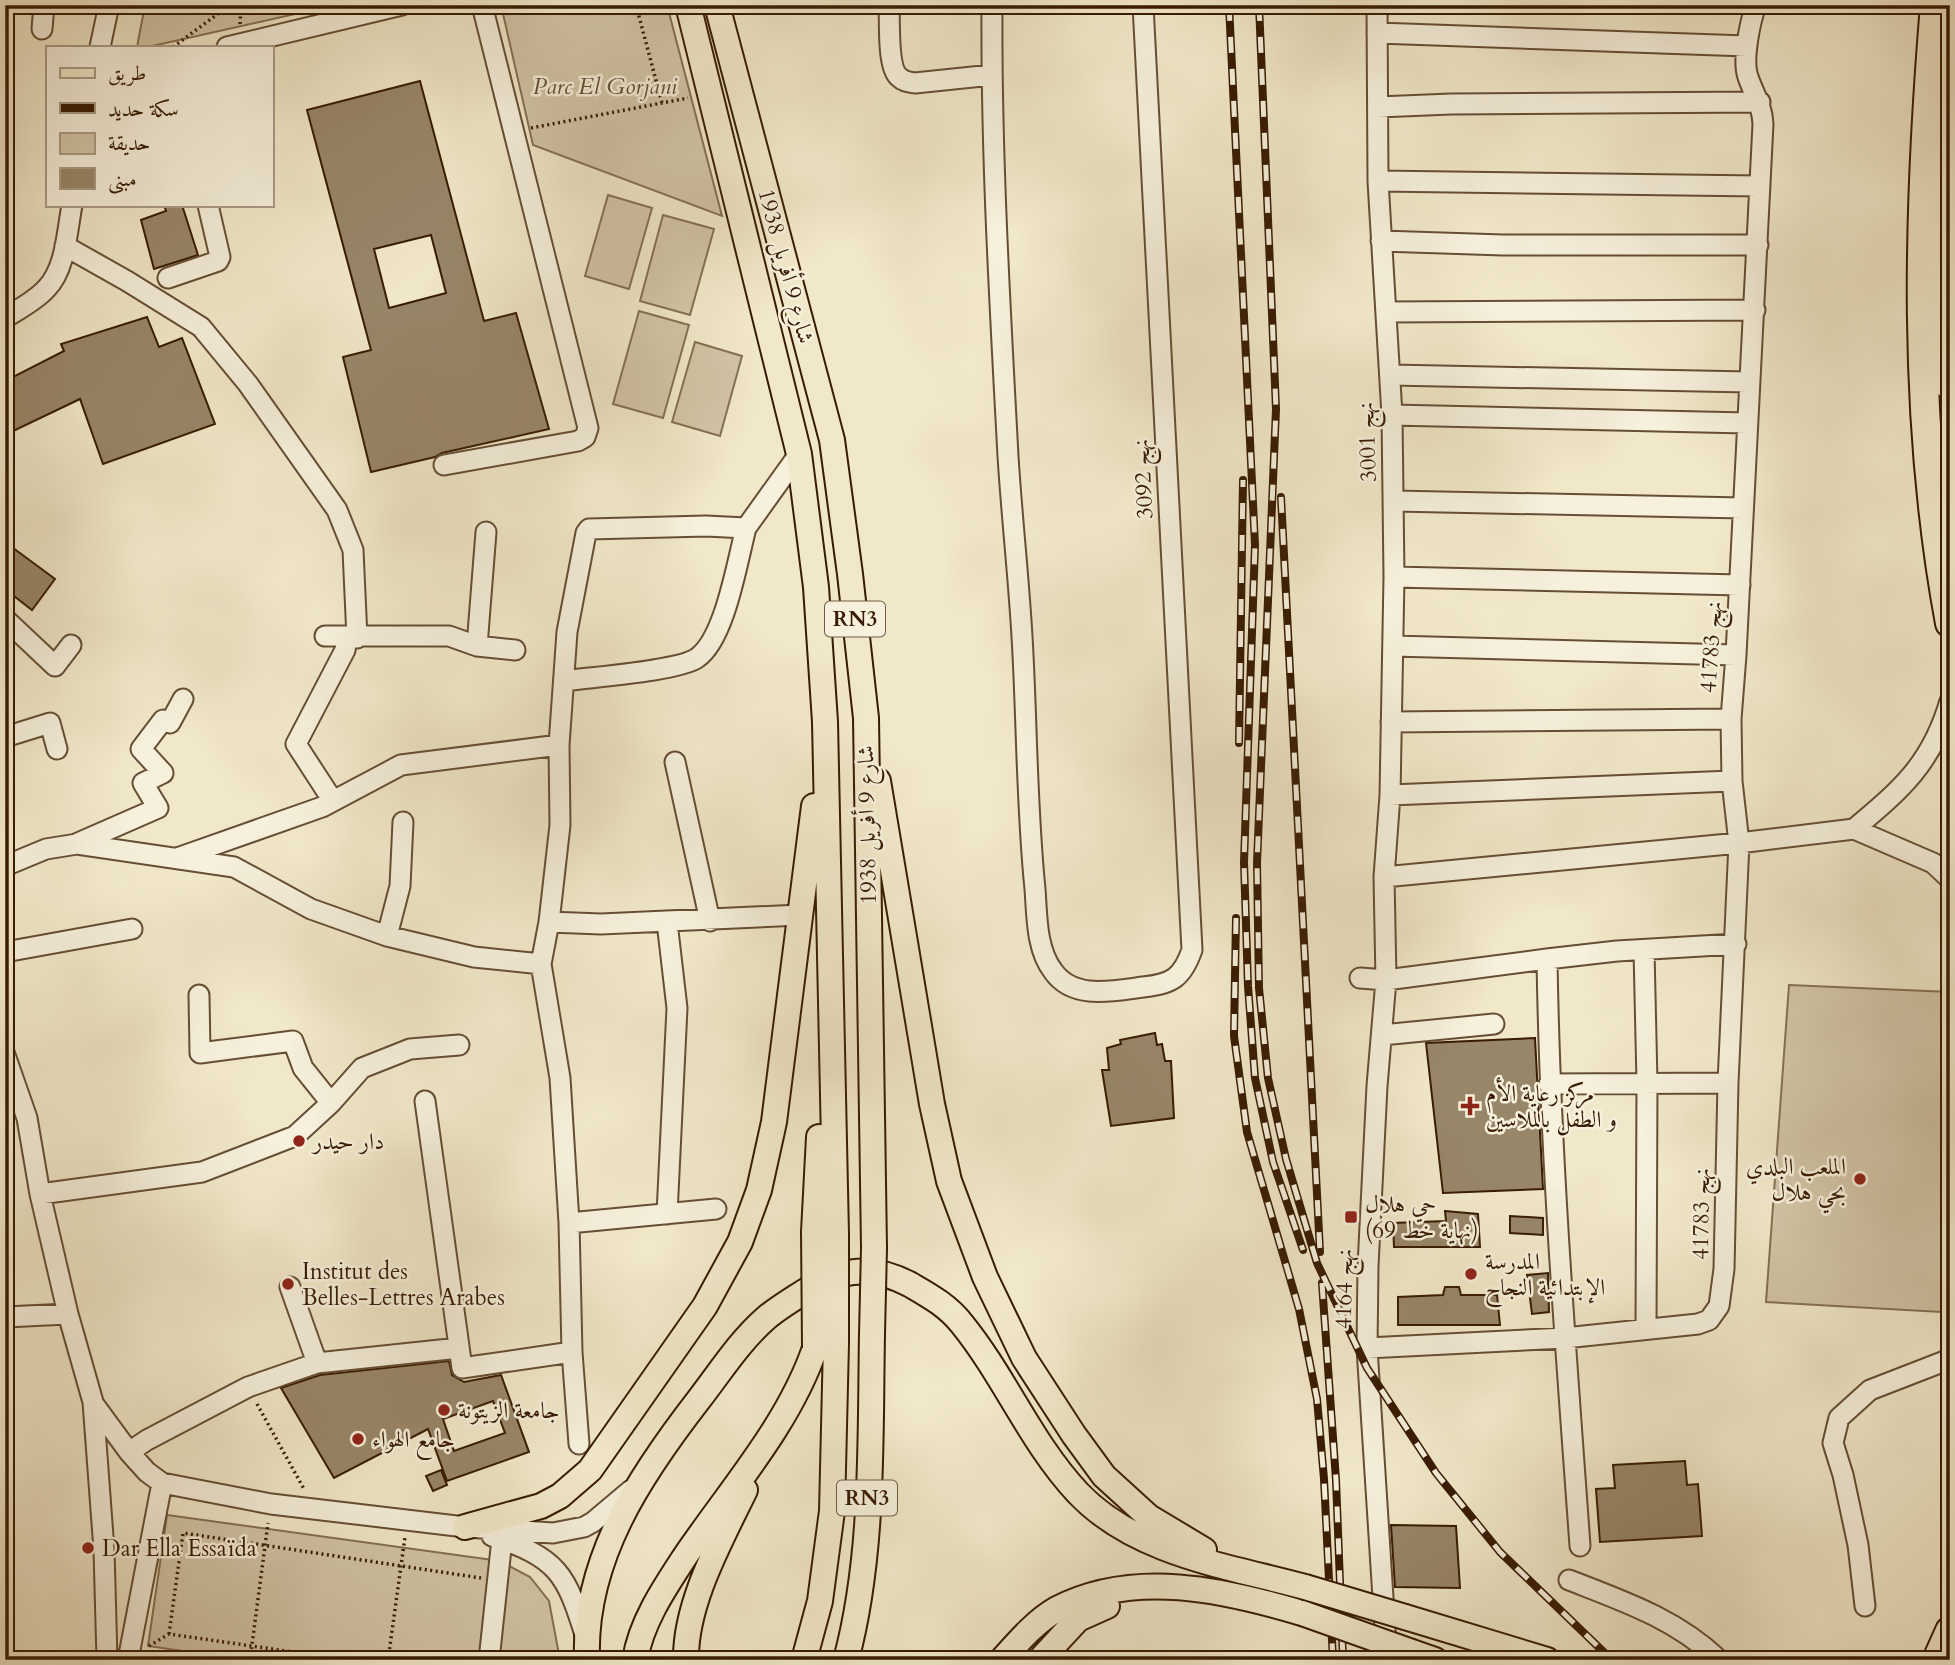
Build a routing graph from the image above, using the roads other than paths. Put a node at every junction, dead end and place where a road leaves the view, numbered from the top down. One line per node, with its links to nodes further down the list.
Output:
1 (44, 5): 13 (street)
2 (109, 5): 15 (street)
3 (402, 5): 16 (street)
4 (482, 5): 39 (street)
5 (688, 5): 38 (main road, شارع 9 أفريل 1938 / RN3)
6 (717, 5): 58 (main road, شارع 9 أفريل 1938 / RN3)
7 (889, 5): 18 (street)
8 (992, 5): 18 (street)
9 (1143, 5): 18 (street, نهج 3092)
10 (1377, 5): 14 (street, نهج 3001)
11 (1756, 5): 17 (street, نهج 41783)
12 (1935, 5): 47 (highway)
13 (42, 29)
14 (1377, 33): 17 (street); 20 (street, نهج 3001)
15 (100, 46)
16 (230, 46)
17 (1747, 46): 19 (street, نهج 41783)
18 (992, 75)
19 (1760, 102): 20 (street); 23 (street, نهج 41783)
20 (1378, 107): 22 (street, نهج 3001)
21 (1950, 127): 35 (highway)
22 (1378, 181): 23 (street); 26 (street, نهج 3001)
23 (1760, 186): 27 (street, نهج 41783)
24 (72, 206): 28 (street)
25 (208, 206): 29 (street)
26 (1381, 242): 27 (street); 31 (street, نهج 3001)
27 (1758, 245): 30 (street, نهج 41783)
28 (65, 246): 32 (street); 49 (street)
29 (168, 278)
30 (1755, 310): 31 (street); 34 (street, نهج 41783)
31 (1386, 312): 33 (street, نهج 3001)
32 (5, 318)
33 (1390, 375): 34 (street); 36 (street, نهج 3001)
34 (1749, 382): 37 (street, نهج 41783)
35 (1950, 386)
36 (1392, 415): 37 (street); 40 (street, نهج 3001)
37 (1747, 423): 41 (street, نهج 41783)
38 (799, 454): 42 (street); 60 (main road, شارع 9 أفريل 1938 / RN3)
39 (444, 465)
40 (1394, 501): 41 (street); 44 (street, نهج 3001)
41 (1743, 508): 45 (street, نهج 41783)
42 (746, 528): 55 (street); 55 (street)
43 (486, 532): 51 (street)
44 (1394, 577): 45 (street); 52 (street, نهج 3001)
45 (1740, 585): 54 (street, نهج 41783)
46 (5, 620): 50 (street)
47 (1950, 623)
48 (325, 636): 49 (street)
49 (352, 638): 51 (street); 68 (street)
50 (71, 645)
51 (477, 646): 53 (street)
52 (1393, 646): 54 (street); 61 (street, نهج 3001)
53 (515, 650)
54 (1736, 655): 59 (street, نهج 41783)
55 (564, 681): 63 (street)
56 (183, 699): 72 (street)
57 (1950, 701): 70 (street)
58 (866, 718): 124 (main road); 137 (main road, شارع 9 أفريل 1938 / RN3, bridge)
59 (1731, 719): 61 (street); 66 (street, نهج 41783)
60 (825, 722): 77 (main road); 109 (main road, شارع 9 أفريل 1938 / RN3, bridge)
61 (1391, 722): 67 (street, نهج 3001)
62 (5, 737): 64 (street)
63 (559, 745): 68 (street); 79 (street)
64 (57, 749)
65 (675, 762): 78 (street)
66 (1732, 781): 67 (street); 71 (street, نهج 41783)
67 (1390, 795): 75 (street, نهج 3001)
68 (334, 801): 73 (street)
69 (403, 822): 82 (street)
70 (1854, 829): 71 (street); 76 (street)
71 (1739, 842): 75 (street); 83 (street, نهج 41783)
72 (77, 844): 73 (street); 74 (street)
73 (176, 859): 82 (street)
74 (5, 866)
75 (1384, 877): 89 (street, نهج 4164)
76 (1950, 879)
77 (800, 915): 78 (street); 121 (main road)
78 (710, 921): 80 (street)
79 (549, 922): 80 (street); 87 (street)
80 (667, 922): 102 (street)
81 (132, 929): 85 (street)
82 (387, 936): 87 (street)
83 (1736, 944): 84 (street); 96 (street, نهج 41783)
84 (1644, 950): 86 (street); 95 (street)
85 (5, 952)
86 (1547, 959): 89 (street); 97 (street)
87 (541, 964): 103 (street)
88 (1360, 978): 89 (street)
89 (1386, 980): 92 (street, نهج 4164)
90 (198, 995): 99 (street)
91 (1494, 1024): 92 (street)
92 (1381, 1035): 111 (street, نهج 4164)
93 (459, 1045): 99 (street)
94 (5, 1055): 100 (street)
95 (1647, 1083): 96 (street); 97 (street); 107 (street)
96 (1728, 1083): 107 (street, نهج 41783)
97 (1549, 1084): 108 (street)
98 (425, 1101): 110 (street)
99 (331, 1103): 100 (street)
100 (40, 1194): 105 (street)
101 (716, 1209): 102 (street)
102 (667, 1214): 103 (street)
103 (569, 1223): 112 (street)
104 (290, 1287): 114 (street)
105 (68, 1314): 106 (street); 115 (street)
106 (5, 1317)
107 (1646, 1329): 108 (street)
108 (1565, 1338): 111 (street); 123 (street)
109 (826, 1346): 116 (main road); 136 (main road, شارع 9 أفريل 1938 / RN3)
110 (459, 1348): 112 (street); 114 (street)
111 (1367, 1348): 140 (street, نهج 4164)
112 (572, 1352): 117 (street)
113 (1950, 1359): 127 (street)
114 (317, 1363): 118 (street)
115 (93, 1402): 118 (street); 132 (street)
116 (770, 1435): 134 (main road); 135 (main road)
117 (579, 1444)
118 (130, 1452): 119 (street)
119 (162, 1483): 121 (street); 131 (street)
120 (637, 1485): 121 (street); 124 (main road); 129 (main road)
121 (465, 1527): 122 (street)
122 (502, 1539): 129 (street); 133 (street)
123 (1580, 1546)
124 (1231, 1567): 141 (main road, bridge)
125 (1569, 1580): 142 (street)
126 (1160, 1588): 130 (main road, bridge); 138 (main road); 139 (main road)
127 (1865, 1606)
128 (1950, 1631): 143 (highway)
129 (587, 1650)
130 (1423, 1656)
131 (134, 1659)
132 (107, 1660)
133 (489, 1660)
134 (635, 1660)
135 (686, 1660)
136 (804, 1660)
137 (846, 1660)
138 (1002, 1660)
139 (1040, 1660)
140 (1387, 1660)
141 (1547, 1660)
142 (1719, 1660)
143 (1937, 1660)

